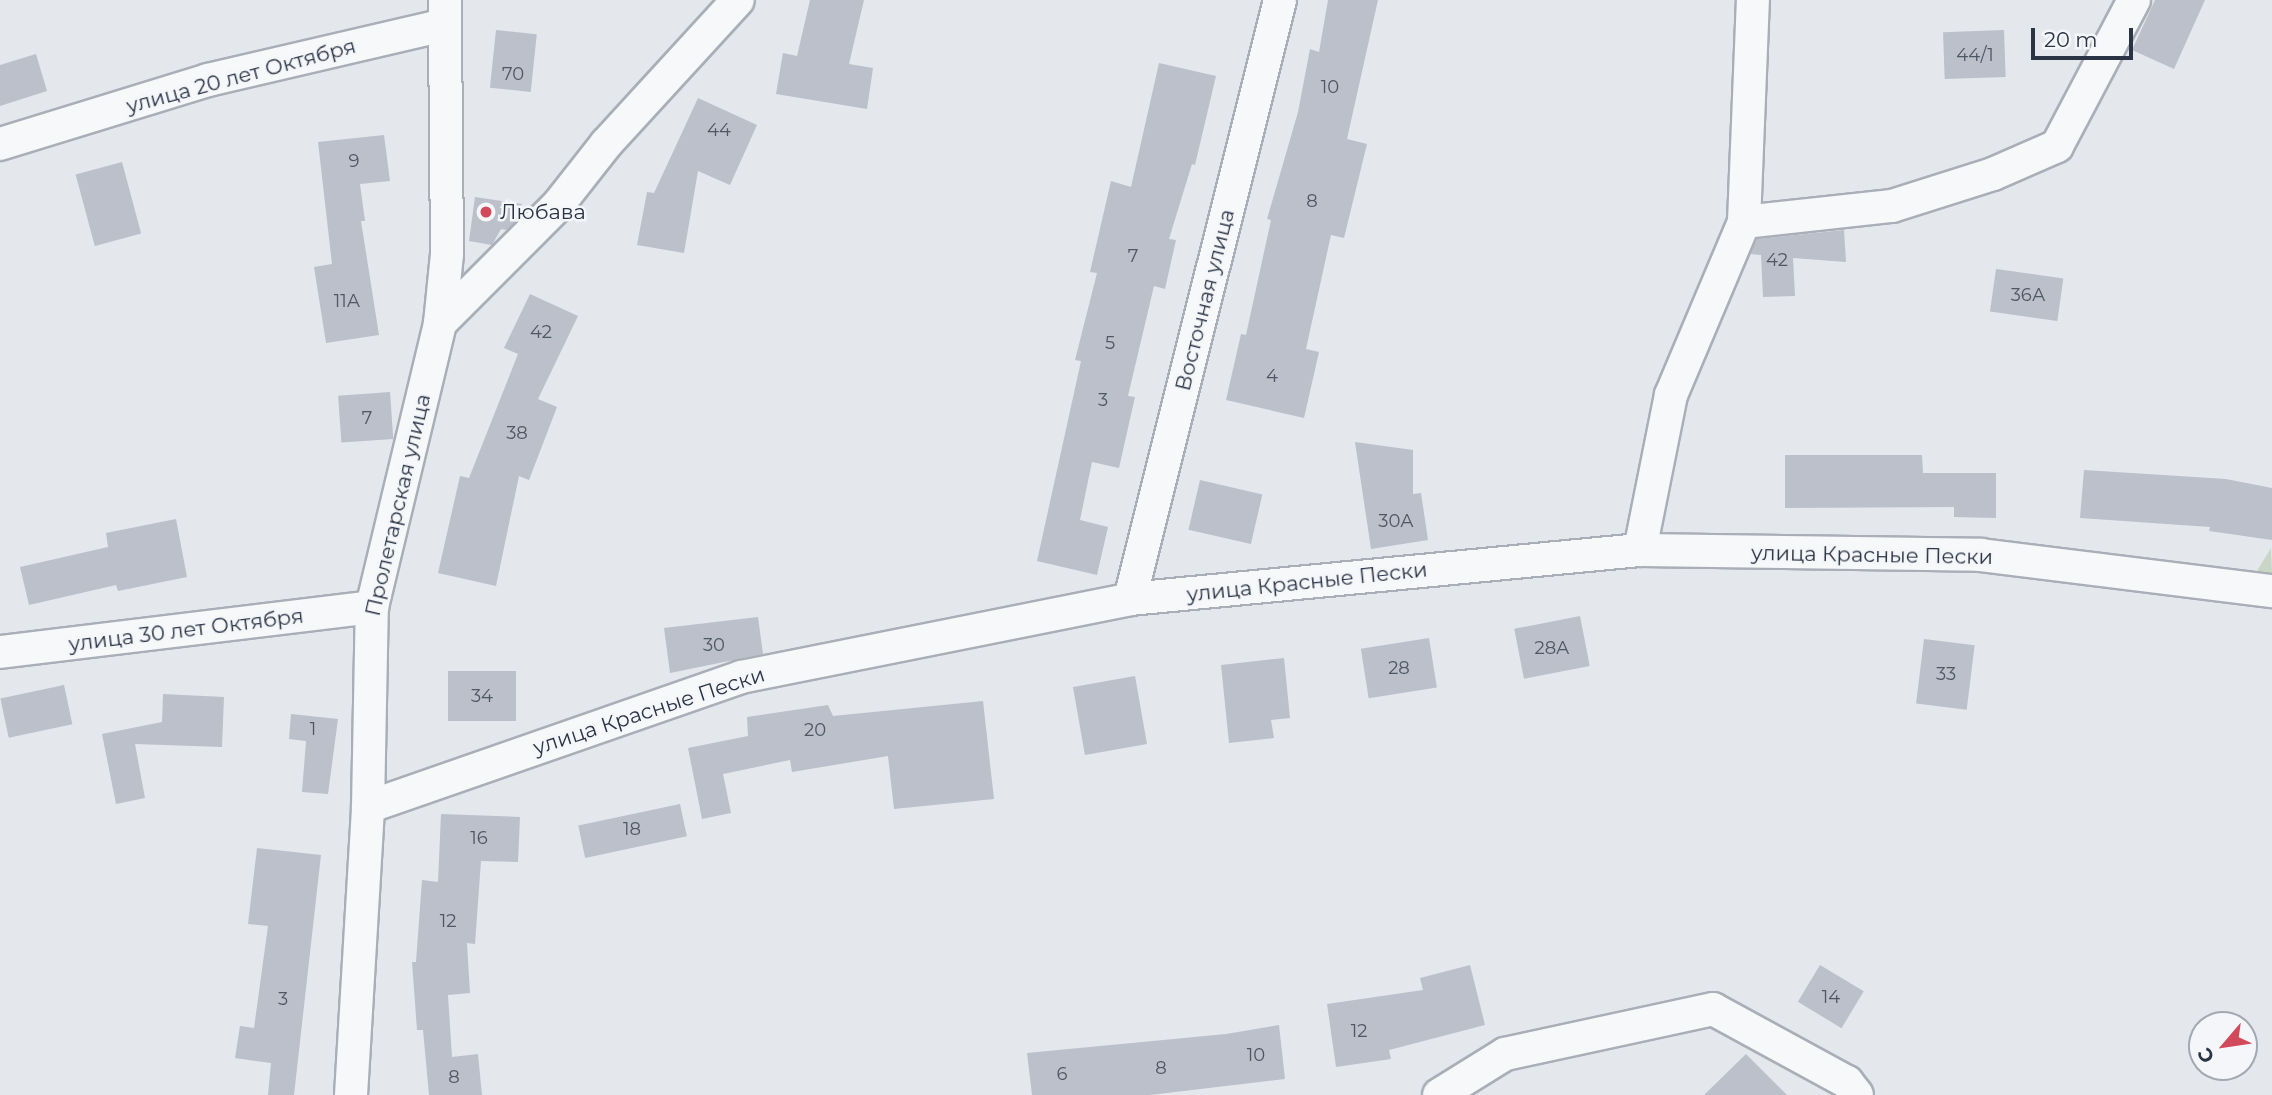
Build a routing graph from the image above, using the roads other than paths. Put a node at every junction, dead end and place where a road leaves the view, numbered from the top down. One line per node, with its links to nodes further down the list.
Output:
1 (738, 0): 8 (street)
2 (1280, 0): 11 (street, Восточная улица)
3 (1754, 0): 7 (street)
4 (2134, 0): 7 (street)
5 (444, 13): 6 (street, улица 20 лет Октября); 8 (street, Пролетарская улица)
6 (0, 144)
7 (1744, 222): 9 (street)
8 (440, 323): 12 (street, Пролетарская улица)
9 (1640, 550): 10 (street, улица Красные Пески); 11 (street, улица Красные Пески)
10 (2272, 591)
11 (1130, 599): 14 (street, улица Красные Пески)
12 (372, 607): 13 (street, улица 30 лет Октября); 14 (street, Пролетарская улица)
13 (0, 652)
14 (368, 807): 15 (street, Пролетарская улица)
15 (351, 1095)
16 (1439, 1095): 17 (street)
17 (1857, 1095)

